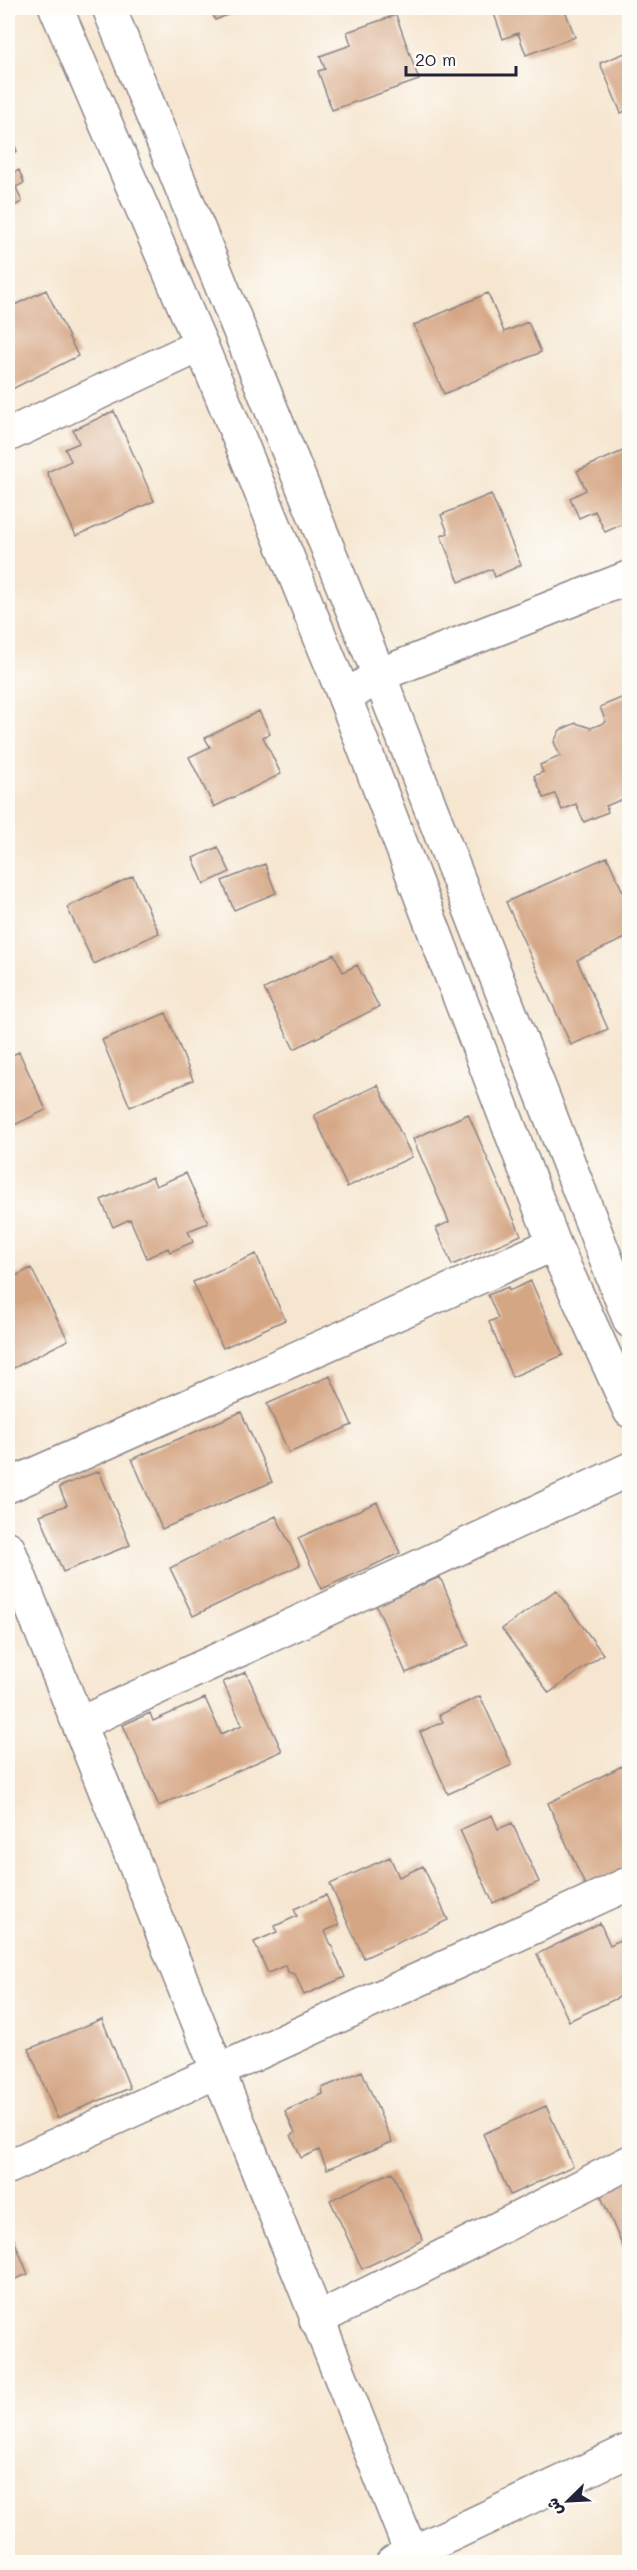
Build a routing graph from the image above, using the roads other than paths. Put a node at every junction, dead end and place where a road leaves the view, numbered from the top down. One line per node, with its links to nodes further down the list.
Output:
1 (56, 8): 3 (street)
2 (110, 8): 6 (street)
3 (201, 345): 4 (street); 7 (street)
4 (8, 435)
5 (630, 577): 6 (street)
6 (379, 675): 7 (street); 9 (street)
7 (345, 698): 8 (street)
8 (554, 1244): 10 (street); 12 (street)
9 (630, 1321)
10 (630, 1412)
11 (630, 1469): 14 (street)
12 (8, 1486)
13 (8, 1548): 14 (street)
14 (79, 1724): 16 (street)
15 (630, 1883): 16 (street)
16 (216, 2070): 18 (street); 19 (street)
17 (630, 2162): 19 (street)
18 (8, 2167)
19 (316, 2320): 21 (street)
20 (630, 2450): 21 (street)
21 (406, 2560)

